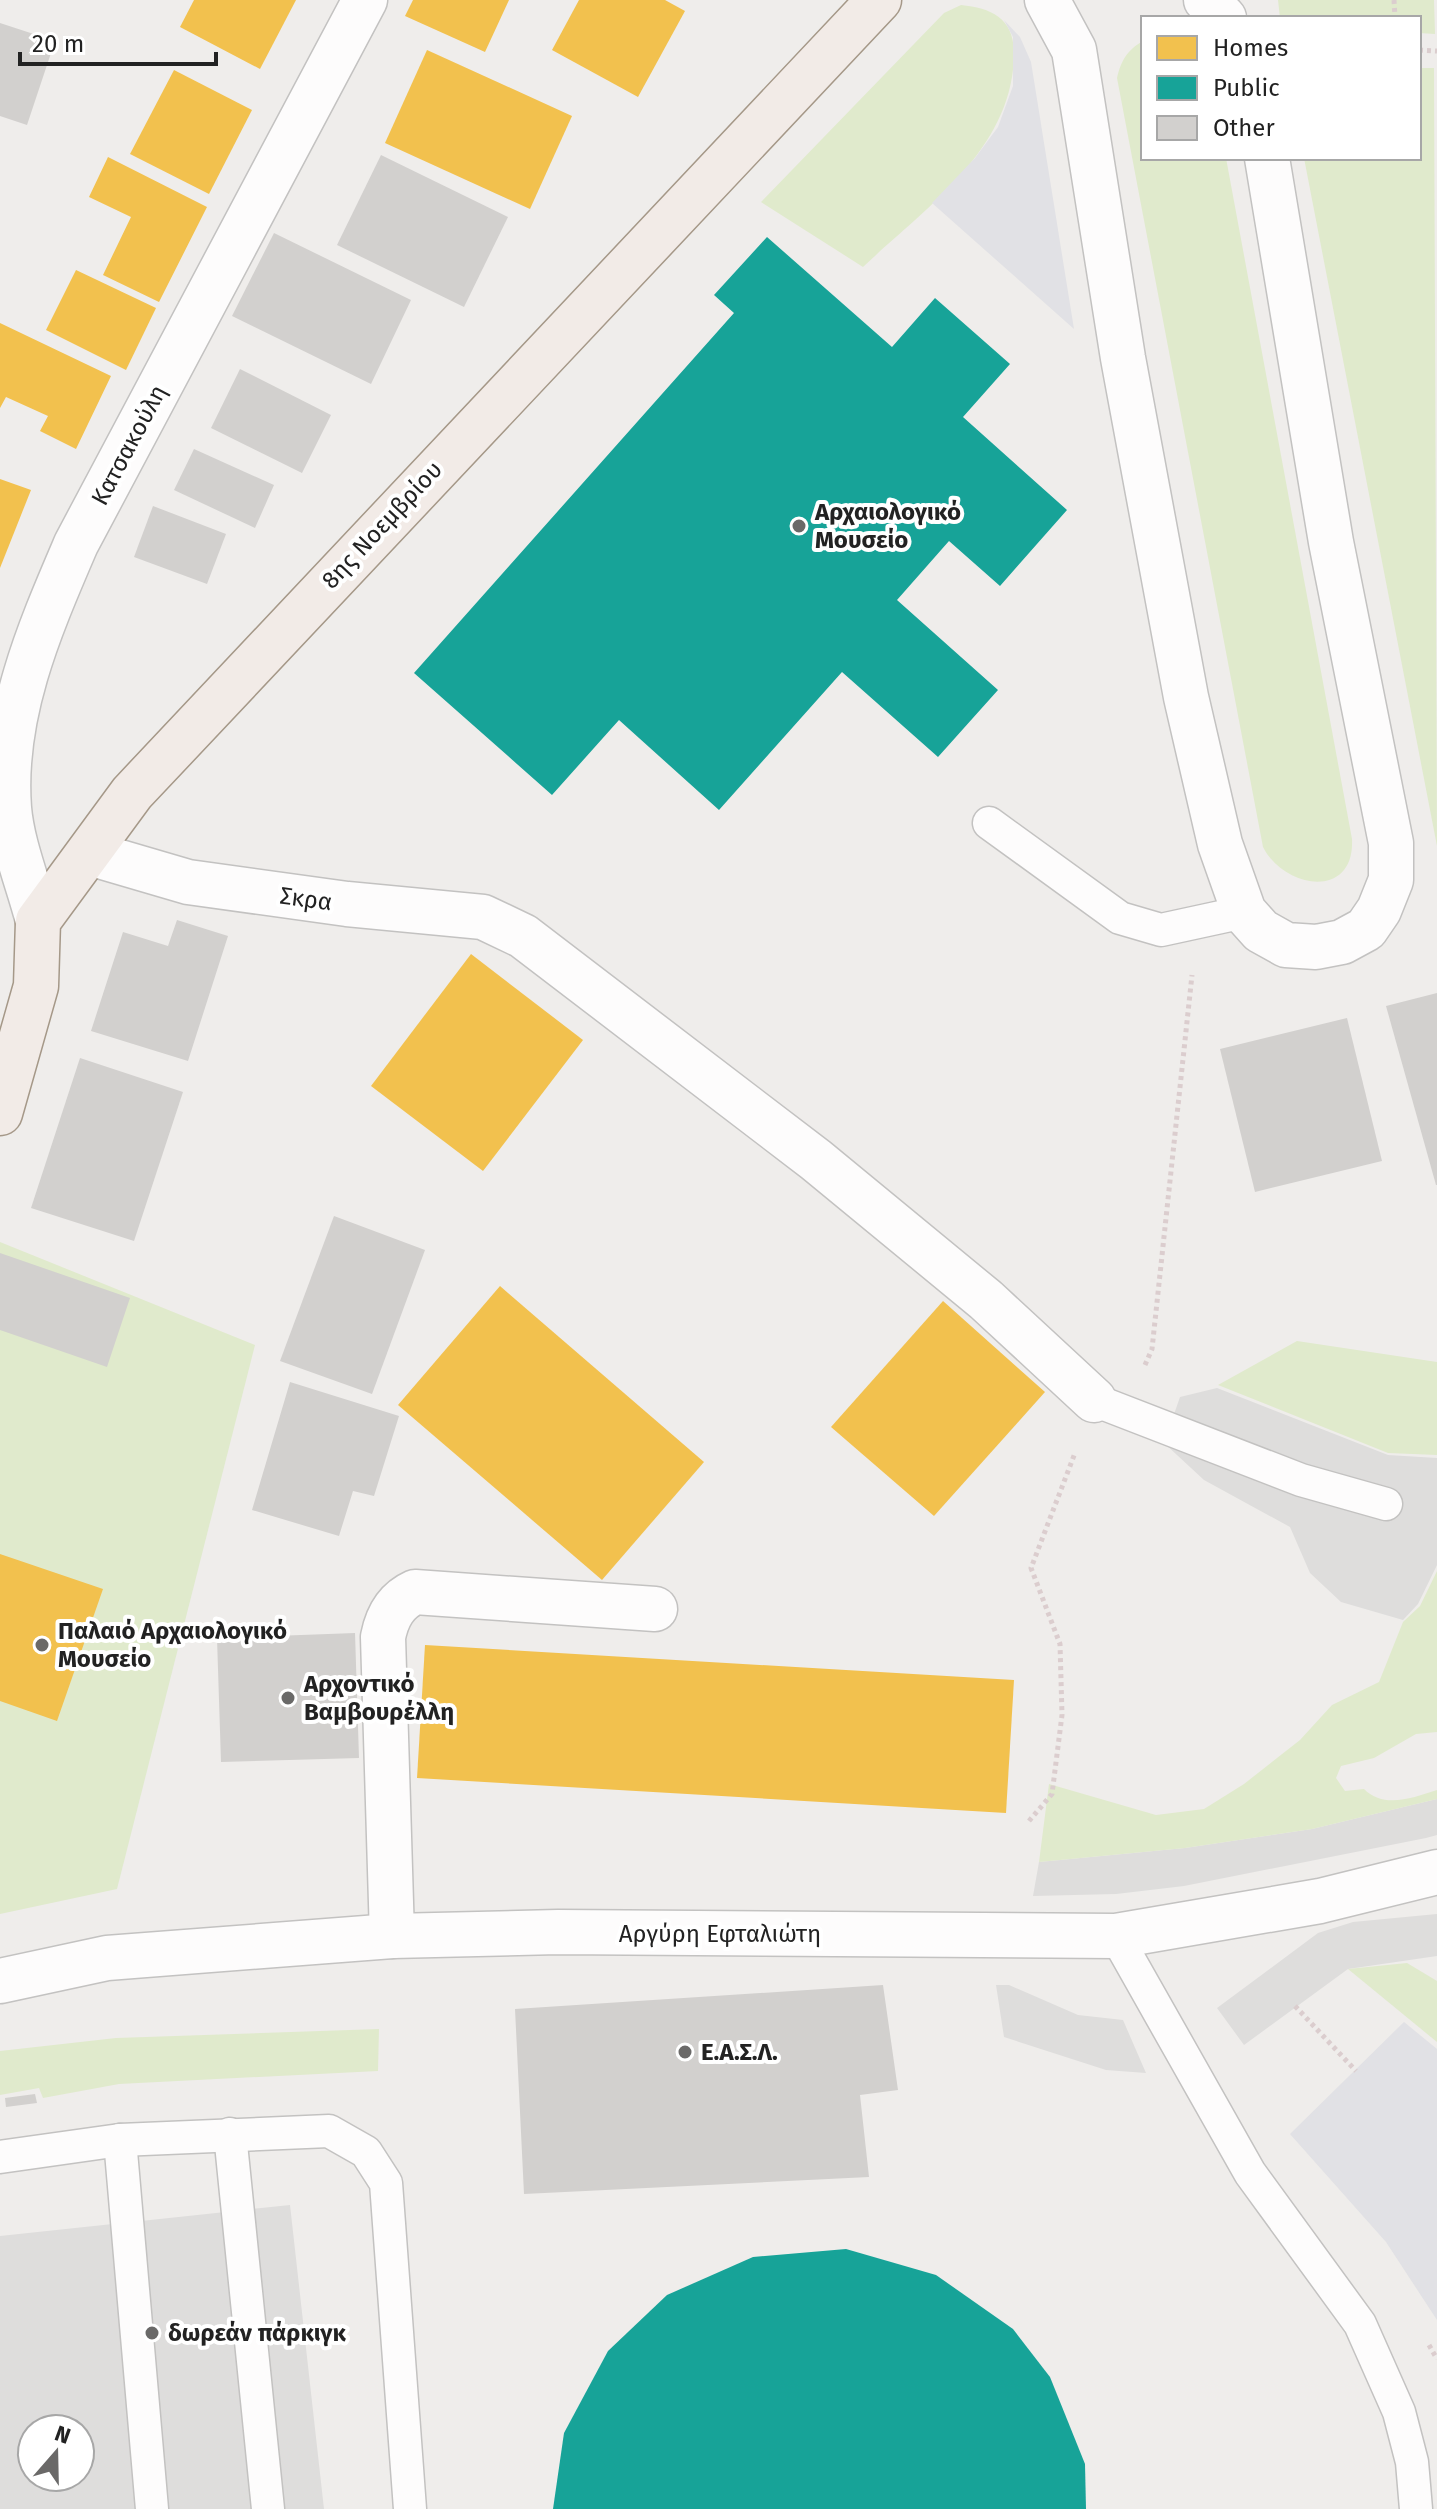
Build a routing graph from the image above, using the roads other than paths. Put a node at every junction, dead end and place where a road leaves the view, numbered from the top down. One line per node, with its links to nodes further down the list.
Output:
1 (365, 0): 10 (street, Κατσακούλη)
2 (879, 0): 8 (main road, 8ης Νοεμβρίου)
3 (1047, 0): 9 (street)
4 (1206, 0): 5 (street)
5 (1222, 16)
6 (1267, 160): 9 (street)
7 (989, 823): 9 (lane)
8 (89, 853): 10 (main road, 8ης Νοεμβρίου); 12 (street, Σκρα)
9 (1244, 912)
10 (19, 926): 11 (main road)
11 (0, 1113)
12 (1094, 1400): 13 (lane)
13 (1386, 1504)
14 (655, 1609): 16 (street)
15 (1437, 1872): 17 (street, Αργύρη Εφταλιώτη)
16 (392, 1936): 17 (street, Αργύρη Εφταλιώτη); 18 (street, Αργύρη Εφταλιώτη)
17 (1116, 1936): 25 (lane)
18 (0, 1981)
19 (230, 2134): 20 (lane); 23 (lane); 24 (lane)
20 (120, 2140): 21 (lane); 22 (lane)
21 (0, 2157)
22 (152, 2509)
23 (268, 2509)
24 (410, 2509)
25 (1416, 2509)

